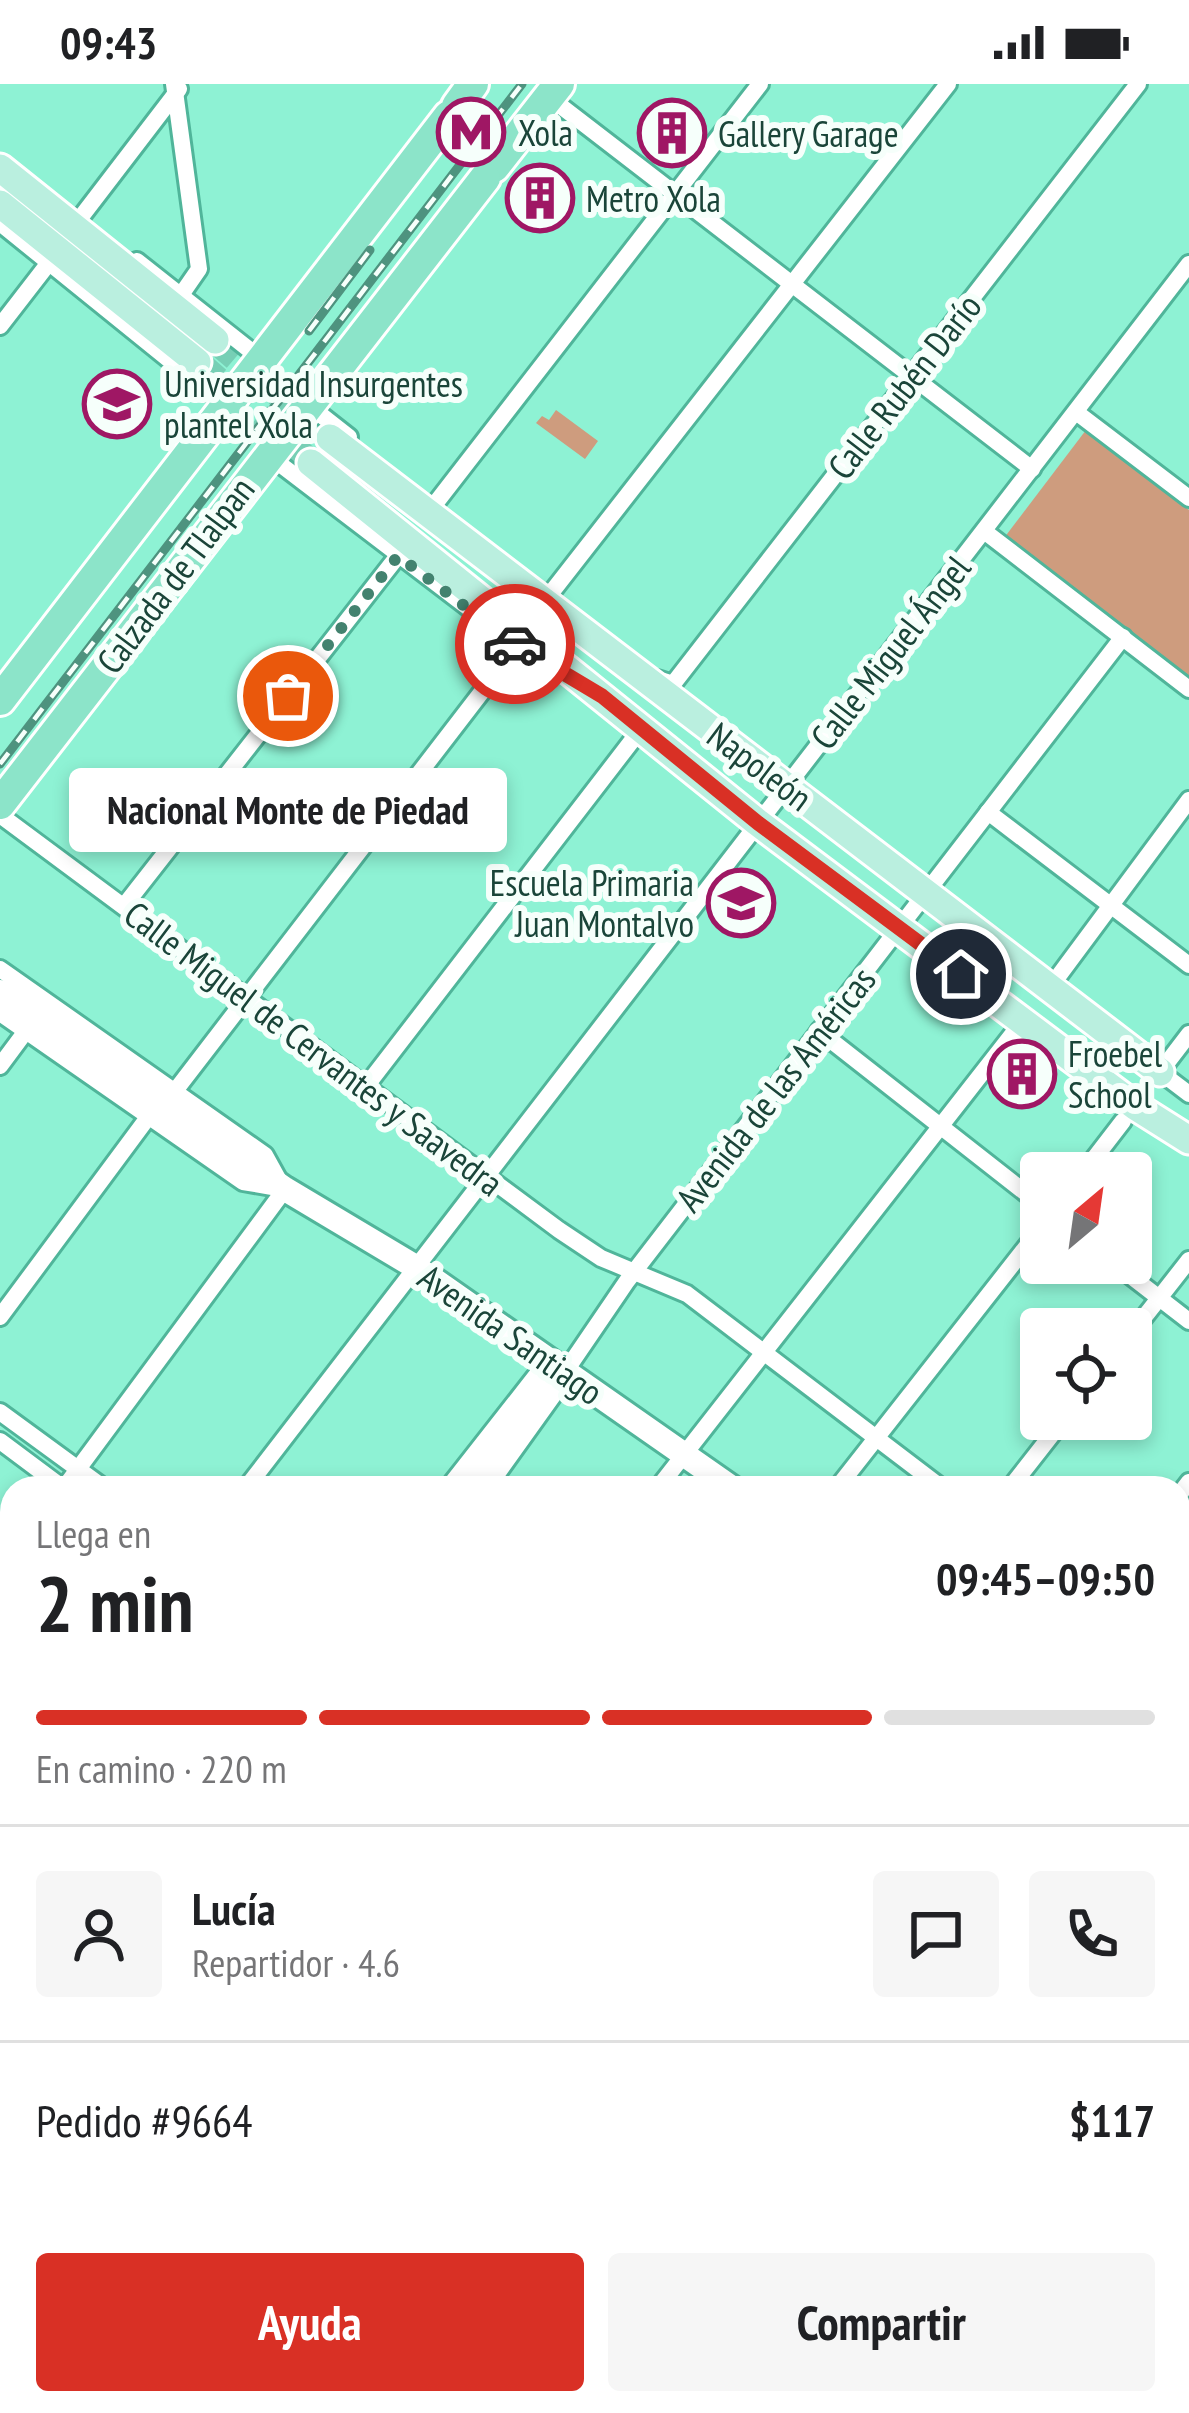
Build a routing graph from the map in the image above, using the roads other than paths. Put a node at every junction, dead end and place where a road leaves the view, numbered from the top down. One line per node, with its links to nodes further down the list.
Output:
1 (760, 84): 9 (street)
2 (948, 84): 15 (street)
3 (1138, 84): 19 (street, Calle Rubén Darío)
4 (177, 87): 11 (street); 16 (street)
5 (554, 91): 9 (street); 20 (highway, Calzada de Tlalpan)
6 (460, 102): 18 (highway, Calzada de Tlalpan)
7 (0, 152): 11 (street)
8 (0, 168): 10 (main road)
9 (675, 194): 15 (street); 28 (street)
10 (0, 204)
11 (81, 217): 16 (street)
12 (0, 224): 14 (street)
13 (1189, 263): 22 (street, Calle Miguel Ángel)
14 (48, 264): 17 (street); 21 (street)
15 (793, 285): 19 (street); 31 (street)
16 (181, 295): 18 (street)
17 (0, 326)
18 (261, 358): 21 (highway, Calzada de Tlalpan)
19 (912, 376): 26 (street); 31 (street, Calle Rubén Darío)
20 (307, 404): 24 (highway, Calzada de Tlalpan); 28 (street)
21 (225, 405): 36 (highway, Calzada de Tlalpan)
22 (1076, 412): 26 (street, Calle Miguel Ángel); 27 (street)
23 (330, 438): 38 (main road, Napoleón)
24 (267, 454): 30 (street, Napoleón); 40 (highway, Calzada de Tlalpan)
25 (311, 463): 35 (main road, Napoleón)
26 (1032, 469): 29 (street, Calle Miguel Ángel)
27 (1189, 499)
28 (435, 504): 31 (street)
29 (984, 531): 32 (street); 38 (street, Calle Miguel Ángel)
30 (398, 556): 33 (street, Napoleón); 45 (street)
31 (551, 593)
32 (1123, 637): 34 (street); 41 (street, Avenida de las Américas)
33 (518, 646): 35 (street, Napoleón); 52 (street)
34 (1189, 688)
35 (602, 696): 37 (main road, Napoleón)
36 (0, 700)
37 (641, 729): 43 (main road, Napoleón); 60 (street)
38 (786, 786): 43 (street, Calle Miguel Ángel); 44 (main road, Napoleón)
39 (1189, 800): 46 (street)
40 (0, 804)
41 (988, 812): 44 (street, Avenida de las Américas); 46 (street)
42 (0, 814): 45 (street, Calle Miguel de Cervantes y Saavedra)
43 (758, 823): 47 (main road, Napoleón); 68 (street, Calle Miguel Ángel)
44 (926, 893): 47 (street, Avenida de las Américas); 59 (main road, Napoleón)
45 (124, 906): 52 (street, Calle Miguel de Cervantes y Saavedra)
46 (1112, 907): 48 (street); 50 (street)
47 (900, 927): 54 (main road, Napoleón); 56 (street, Avenida de las Américas)
48 (1189, 965)
49 (0, 969): 61 (street, Avenida Santiago)
50 (1060, 974)
51 (0, 992): 70 (street, Avenida Santiago)
52 (247, 995): 60 (street, Calle Miguel de Cervantes y Saavedra); 61 (street)
53 (0, 1013): 55 (street, Avenida Santiago)
54 (1022, 1022): 65 (street); 66 (main road, Napoleón)
55 (26, 1031): 58 (street); 63 (street, Avenida Santiago)
56 (819, 1031): 65 (street); 74 (street, Avenida de las Américas)
57 (1189, 1034): 59 (street)
58 (0, 1066)
59 (1160, 1072): 62 (street, Napoleón)
60 (367, 1085): 68 (street, Calle Miguel de Cervantes y Saavedra)
61 (175, 1091): 70 (street, Avenida Santiago)
62 (1189, 1094)
63 (149, 1116): 70 (street, Avenida Santiago); 78 (street)
64 (1124, 1121): 67 (street)
65 (939, 1125): 69 (street); 80 (street)
66 (1189, 1140)
67 (1100, 1152)
68 (485, 1174): 73 (street, Calle Miguel Ángel); 74 (street, Calle Miguel de Cervantes y Saavedra)
69 (1020, 1189)
70 (285, 1190): 73 (street, Avenida Santiago); 87 (street)
71 (1020, 1255): 83 (street)
72 (1189, 1260): 76 (street)
73 (414, 1266): 81 (street, Avenida Santiago); 91 (street, Calle Miguel Ángel)
74 (634, 1271): 80 (street, Calle Miguel de Cervantes y Saavedra); 81 (street, Avenida de las Américas)
75 (1141, 1284): 76 (street)
76 (1159, 1298): 77 (street); 79 (street)
77 (1151, 1308)
78 (0, 1318)
79 (1189, 1321)
80 (763, 1350): 83 (street, Calle Miguel de Cervantes y Saavedra); 86 (street)
81 (558, 1368): 86 (street, Avenida Santiago); 92 (street); 93 (street)
82 (0, 1412): 87 (street)
83 (878, 1439): 96 (street); 97 (street, Calle Miguel de Cervantes y Saavedra)
84 (1048, 1440): 98 (street)
85 (0, 1441): 88 (street)
86 (684, 1454): 94 (street); 95 (street, Avenida Santiago)
87 (79, 1468): 89 (street); 90 (street)
88 (47, 1476)
89 (73, 1476)
90 (89, 1476)
91 (255, 1476)
92 (464, 1476)
93 (490, 1476)
94 (667, 1476)
95 (715, 1476)
96 (847, 1476)
97 (926, 1476)
98 (1019, 1476)

